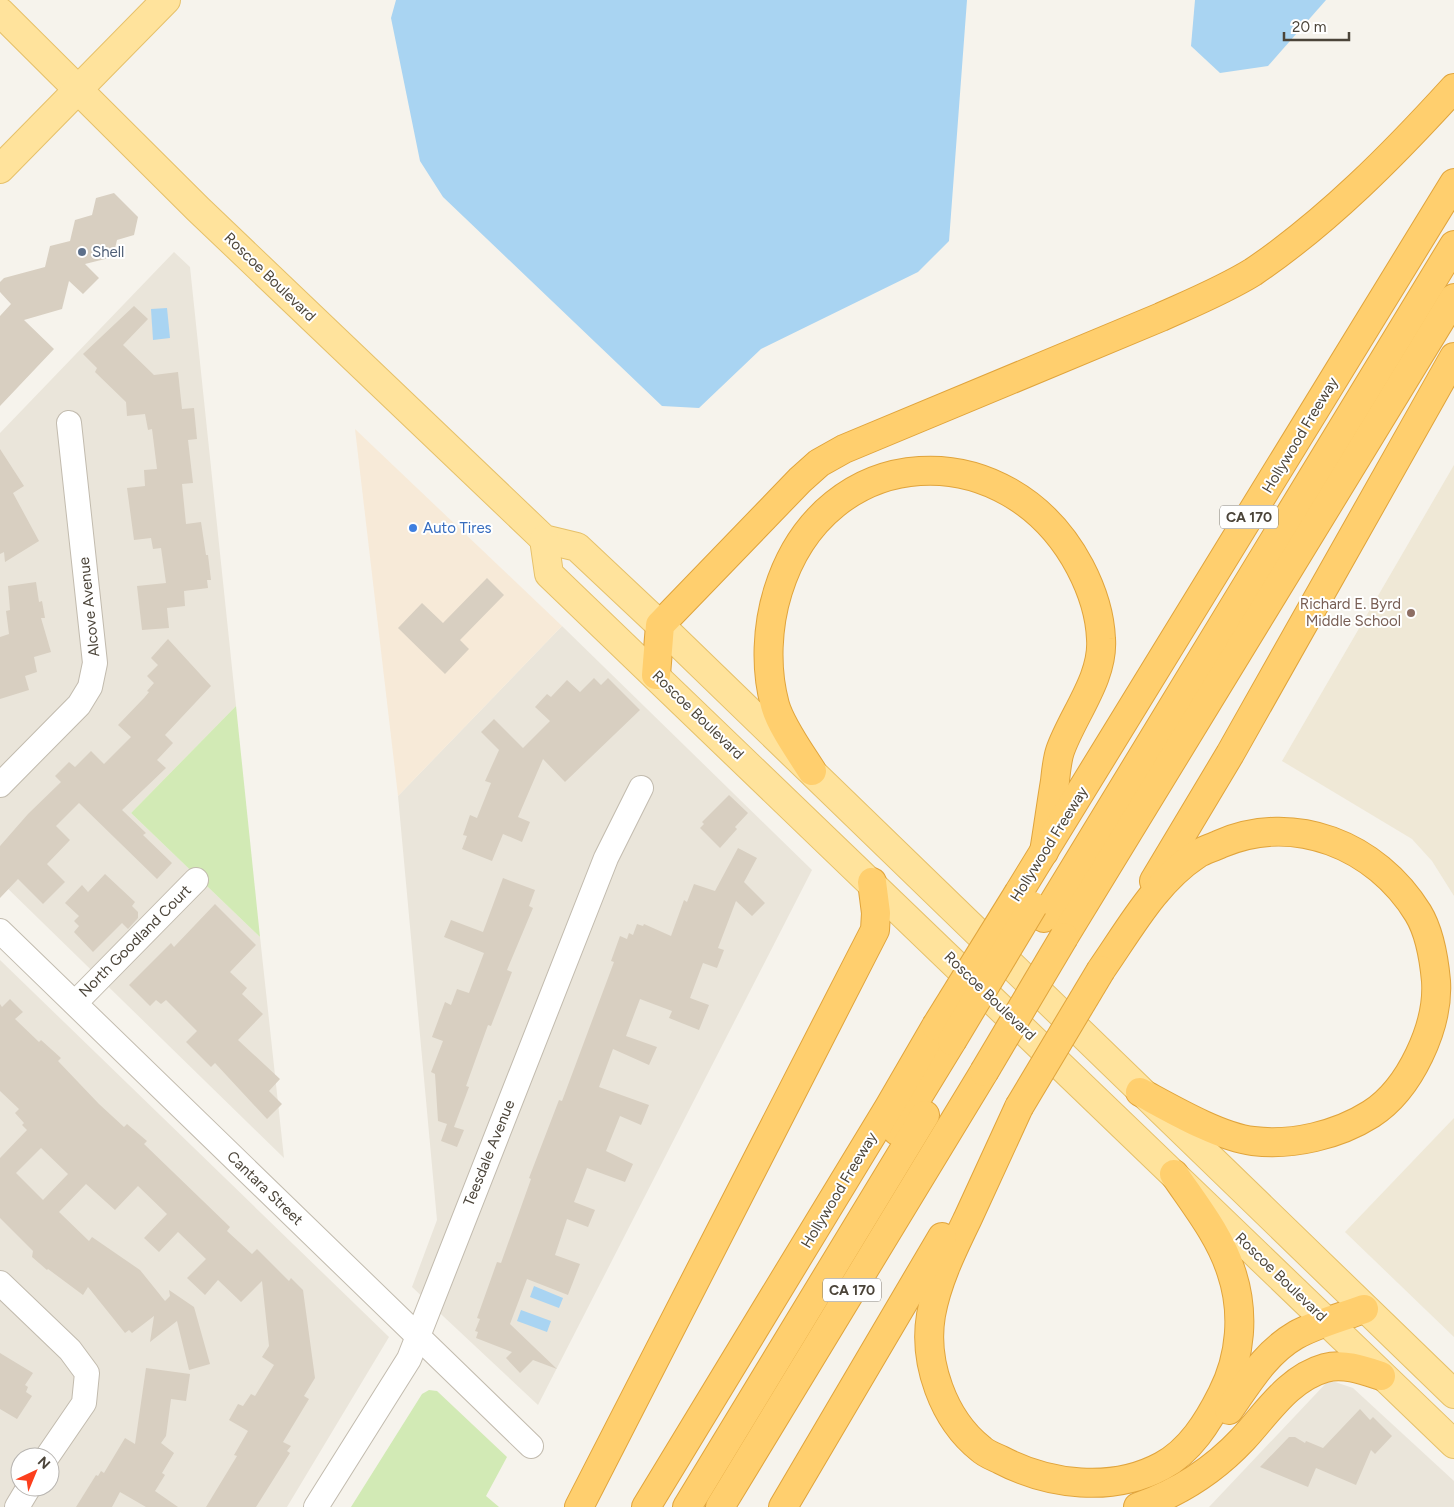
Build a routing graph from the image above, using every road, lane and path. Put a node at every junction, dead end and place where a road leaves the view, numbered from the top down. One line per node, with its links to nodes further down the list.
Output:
1 (166, 0): 4 (main road)
2 (0, 12): 4 (main road, Roscoe Boulevard)
3 (1454, 88): 13 (highway)
4 (78, 90): 5 (main road); 12 (main road, Roscoe Boulevard)
5 (0, 169)
6 (1454, 183): 18 (highway, Hollywood Freeway / CA 170)
7 (1454, 214): 21 (highway)
8 (1454, 245): 21 (highway)
9 (1454, 298): 44 (highway, CA 170, bridge)
10 (1454, 357): 23 (highway)
11 (69, 423): 16 (street, Alcove Avenue)
12 (544, 538): 13 (main road, Roscoe Boulevard); 14 (main road, Roscoe Boulevard)
13 (660, 625): 14 (highway); 15 (main road, Roscoe Boulevard)
14 (656, 675): 20 (main road, Roscoe Boulevard)
15 (812, 772): 18 (highway); 26 (main road, Roscoe Boulevard)
16 (0, 786)
17 (641, 788): 32 (street, Teesdale Avenue)
18 (1044, 852): 21 (highway, Hollywood Freeway / CA 170)
19 (196, 880): 24 (street, North Goodland Court)
20 (872, 882): 28 (main road, Roscoe Boulevard); 40 (highway)
21 (1032, 905): 25 (highway, Hollywood Freeway / CA 170, bridge); 25 (highway)
22 (0, 931): 24 (street, Cantara Street)
23 (1101, 970): 26 (highway); 27 (highway, bridge)
24 (74, 1002): 32 (street, Cantara Street)
25 (950, 1040): 41 (highway, Hollywood Freeway / CA 170); 42 (highway); 43 (highway)
26 (1140, 1092): 30 (main road, Roscoe Boulevard)
27 (1019, 1107): 35 (highway); 45 (highway)
28 (1174, 1174): 31 (main road, Roscoe Boulevard); 35 (highway)
29 (0, 1283): 38 (street)
30 (1364, 1309): 31 (highway); 34 (main road, Roscoe Boulevard)
31 (1329, 1322): 33 (main road, Roscoe Boulevard); 35 (highway)
32 (417, 1337): 37 (street, Cantara Street); 39 (street, Teesdale Avenue)
33 (1381, 1376): 36 (main road, Roscoe Boulevard); 46 (highway)
34 (1454, 1394)
35 (1192, 1442)
36 (1454, 1444)
37 (531, 1446)
38 (54, 1447)
39 (316, 1507)
40 (579, 1507)
41 (646, 1507)
42 (667, 1507)
43 (687, 1507)
44 (720, 1507)
45 (783, 1507)
46 (1138, 1507)

